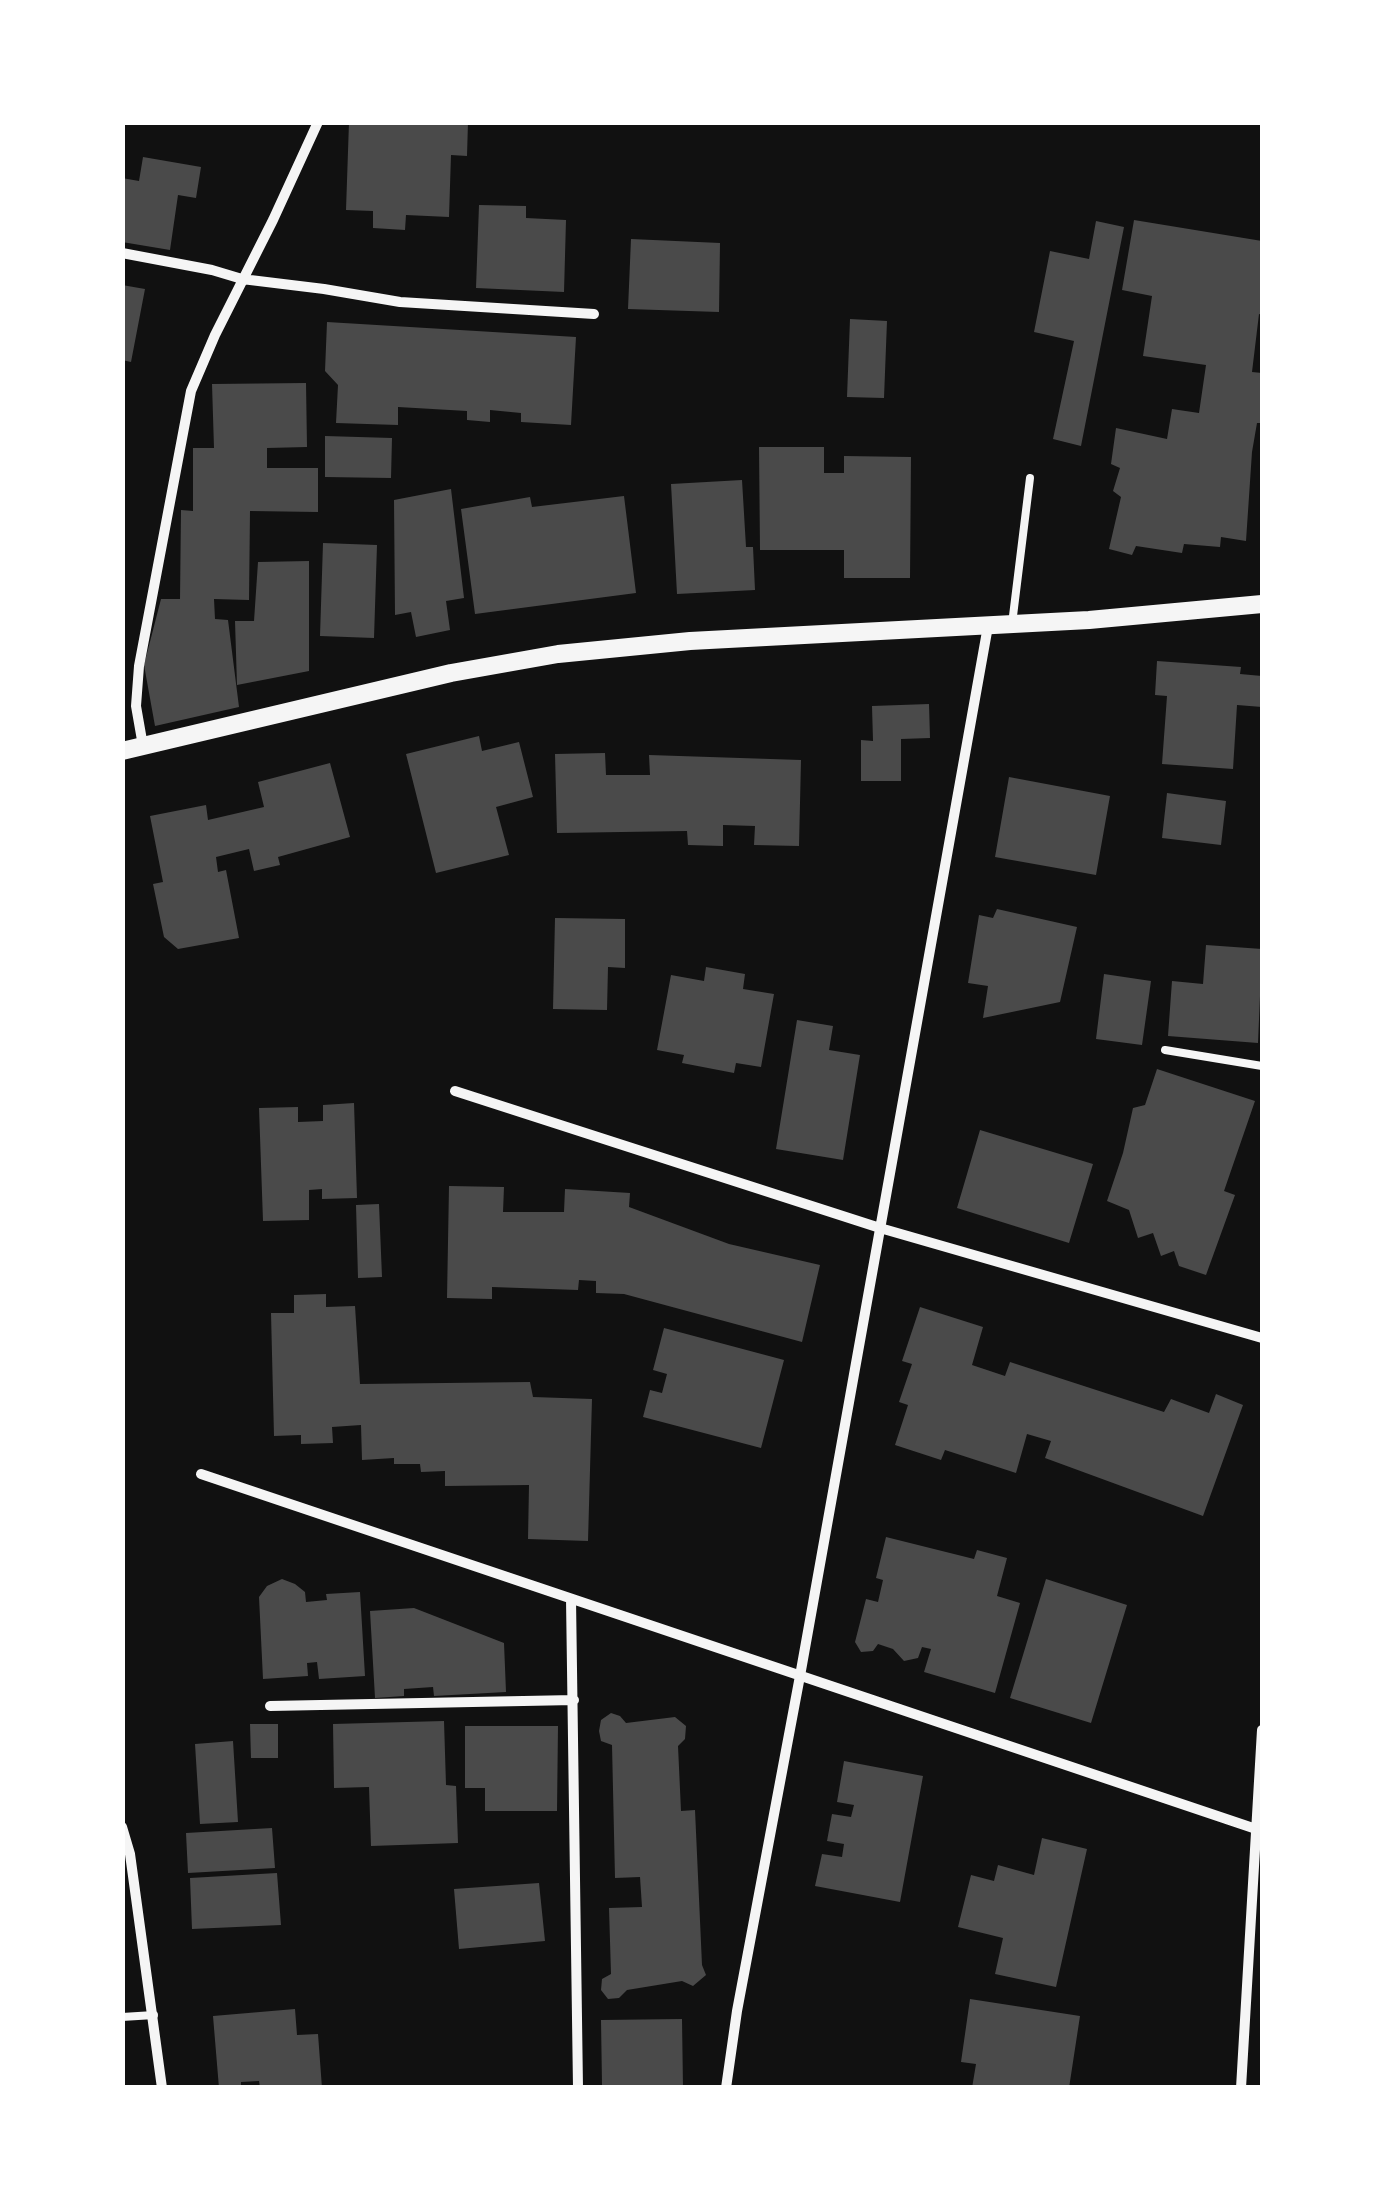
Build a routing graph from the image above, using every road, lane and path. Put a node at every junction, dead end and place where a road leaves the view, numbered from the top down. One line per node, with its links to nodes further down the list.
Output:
1 (318, 122): 3 (street)
2 (122, 253): 3 (street)
3 (242, 278): 4 (street); 9 (street)
4 (594, 314)
5 (1030, 478): 7 (lane)
6 (1262, 604): 7 (street)
7 (1012, 624): 8 (street)
8 (988, 626): 9 (street); 14 (street)
9 (142, 746): 10 (street)
10 (122, 751)
11 (1165, 1050): 12 (lane)
12 (1262, 1066)
13 (455, 1091): 14 (street)
14 (880, 1228): 15 (street); 18 (street)
15 (1262, 1338)
16 (201, 1474): 17 (street)
17 (571, 1598): 18 (street); 19 (street)
18 (800, 1676): 23 (street); 28 (street)
19 (574, 1700): 20 (street); 27 (street)
20 (270, 1706)
21 (1262, 1730): 23 (street)
22 (122, 1827): 24 (street)
23 (1259, 1830): 29 (street)
24 (154, 2014): 25 (lane); 26 (street)
25 (122, 2016)
26 (162, 2088)
27 (578, 2088)
28 (726, 2088)
29 (1241, 2088)

